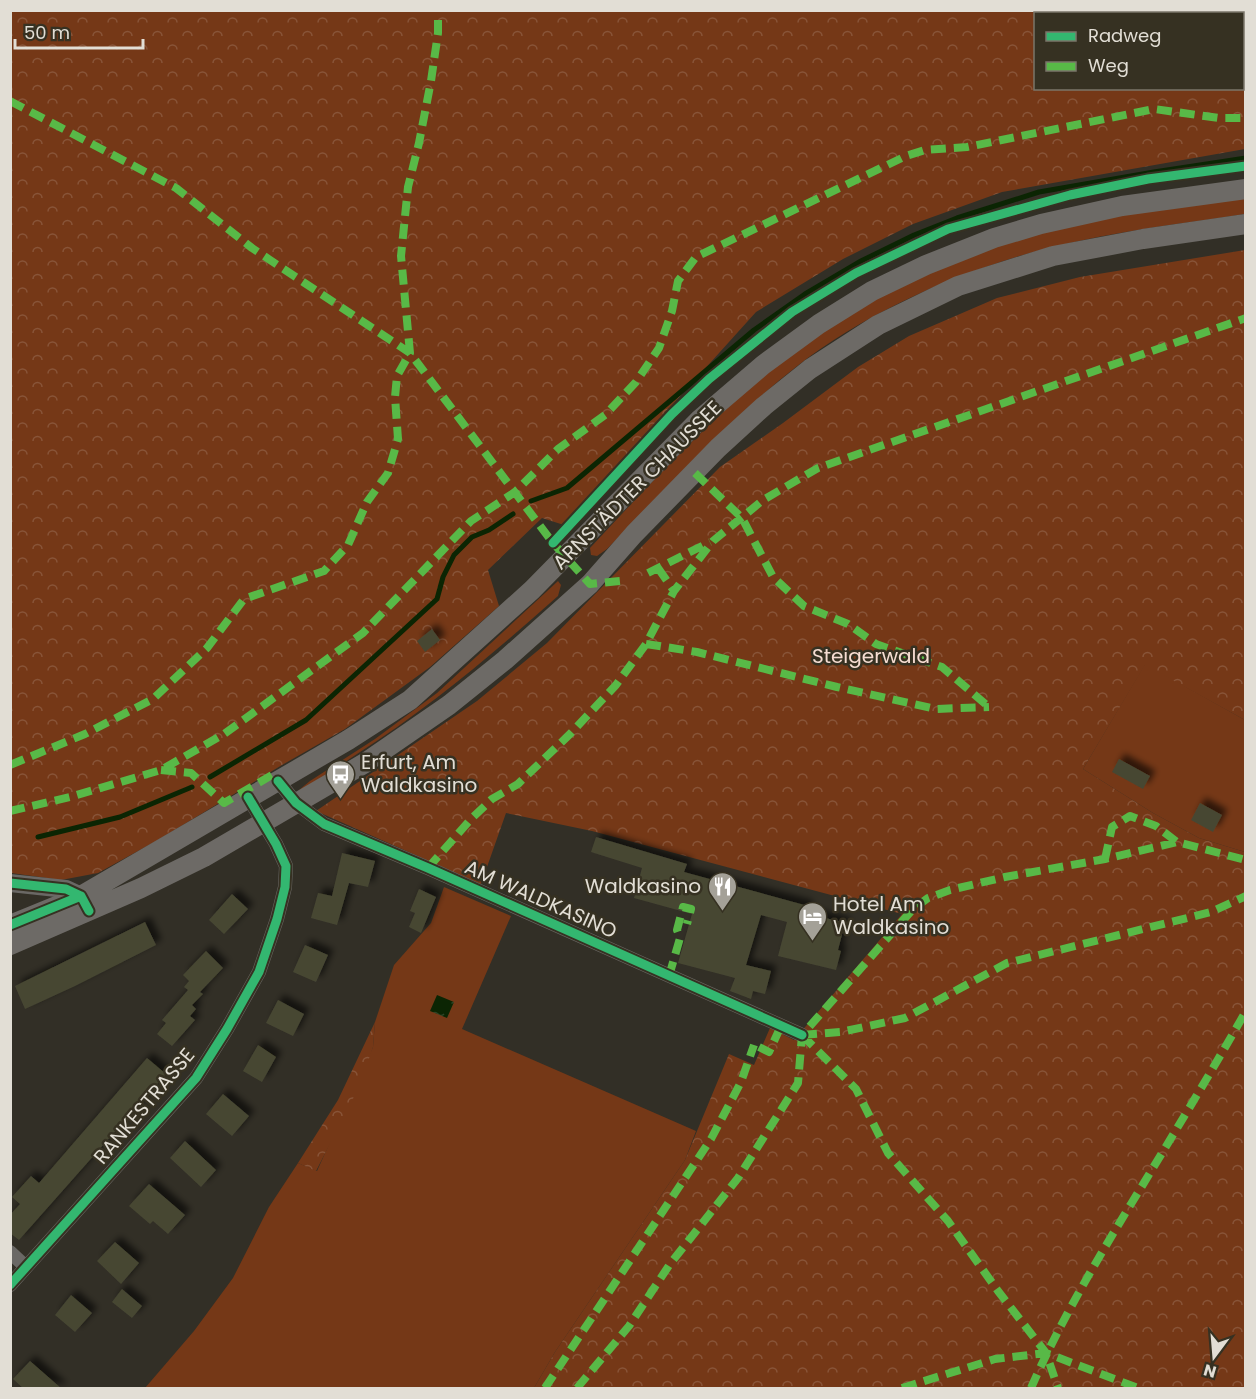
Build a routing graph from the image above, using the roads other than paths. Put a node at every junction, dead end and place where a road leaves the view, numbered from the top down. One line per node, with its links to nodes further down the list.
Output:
1 (1245, 189): 3 (main road, ARNSTÄDTER CHAUSSEE)
2 (1245, 224): 5 (main road, ARNSTÄDTER CHAUSSEE)
3 (278, 781): 4 (main road, ARNSTÄDTER CHAUSSEE); 5 (street, AM WALDKASINO)
4 (248, 797): 6 (street, RANKESTRASSE); 8 (main road, ARNSTÄDTER CHAUSSEE)
5 (296, 803): 6 (main road, ARNSTÄDTER CHAUSSEE); 11 (street, AM WALDKASINO)
6 (262, 823): 8 (main road, ARNSTÄDTER CHAUSSEE); 13 (street, RANKESTRASSE)
7 (10, 883): 8 (street)
8 (85, 904): 9 (main road); 10 (main road)
9 (10, 925)
10 (10, 945)
11 (802, 1035)
12 (10, 1252): 13 (street)
13 (26, 1267): 14 (street, RANKESTRASSE)
14 (10, 1285)

